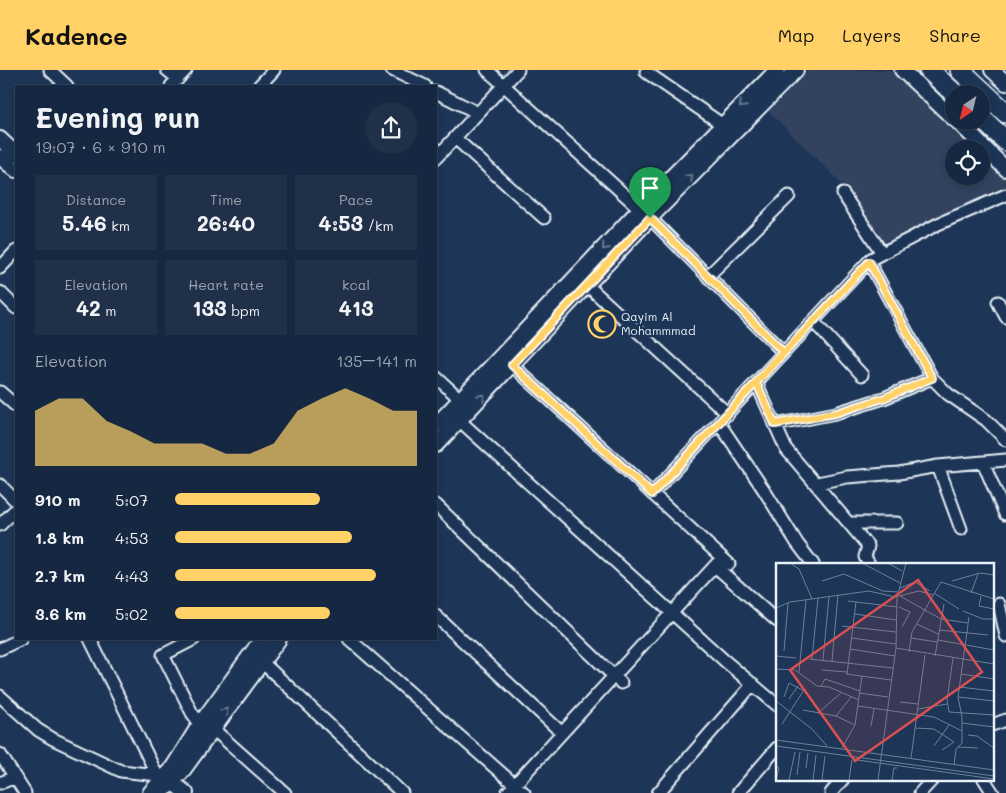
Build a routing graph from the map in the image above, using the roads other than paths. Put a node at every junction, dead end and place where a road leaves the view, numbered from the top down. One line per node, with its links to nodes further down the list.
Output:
1 (50, 70): 17 (street)
2 (168, 70): 15 (street)
3 (186, 70): 15 (street)
4 (274, 70): 18 (street)
5 (392, 70): 19 (street)
6 (487, 70): 21 (street)
7 (518, 70): 21 (street)
8 (796, 70): 40 (street, one-way to 8)
9 (902, 70): 23 (street)
10 (929, 70): 20 (highway)
11 (960, 70): 25 (highway)
12 (992, 70): 16 (street)
13 (646, 72): 26 (street)
14 (772, 72): 26 (street, one-way to 26)
15 (174, 83)
16 (1006, 83)
17 (66, 85)
18 (260, 85)
19 (423, 85)
20 (945, 85)
21 (503, 86): 24 (street); 40 (street)
22 (437, 92): 24 (street)
23 (945, 110)
24 (478, 113): 29 (street)
25 (1006, 113)
26 (723, 125): 40 (street)
27 (990, 126): 31 (highway)
28 (966, 130): 36 (street)
29 (455, 138): 34 (street); 41 (street)
30 (0, 139): 32 (street)
31 (1006, 141)
32 (15, 153)
33 (0, 157): 35 (street)
34 (437, 157)
35 (15, 169)
36 (1006, 169)
37 (842, 194): 43 (street)
38 (1006, 195): 43 (street)
39 (790, 196): 46 (street)
40 (645, 214): 46 (street); 47 (street); 60 (street, one-way to 60)
41 (544, 218)
42 (15, 251): 45 (street)
43 (882, 253): 44 (street)
44 (869, 262): 52 (street); 57 (street)
45 (0, 268)
46 (708, 276): 53 (street)
47 (588, 286): 54 (street); 62 (street)
48 (0, 292): 50 (street)
49 (998, 302): 51 (street)
50 (15, 307)
51 (1006, 316)
52 (813, 321): 53 (street); 55 (street)
53 (783, 352): 58 (street)
54 (512, 365): 63 (street, one-way to 54); 74 (street)
55 (862, 375)
56 (437, 378): 60 (street)
57 (932, 378): 66 (street); 67 (street)
58 (756, 382): 62 (street); 66 (street)
59 (0, 392): 61 (street)
60 (460, 399): 65 (street)
61 (15, 405)
62 (728, 414): 64 (street)
63 (459, 420): 68 (street); 87 (street)
64 (719, 423): 74 (street); 84 (street)
65 (437, 424)
66 (775, 424): 72 (street)
67 (1006, 440)
68 (437, 444)
69 (1006, 460): 70 (street)
70 (983, 462): 71 (street); 78 (street)
71 (938, 466): 72 (street); 82 (street)
72 (817, 483): 80 (street)
73 (0, 485): 75 (street)
74 (652, 494): 83 (street)
75 (15, 500)
76 (437, 506): 99 (street)
77 (15, 510): 81 (street)
78 (1004, 514)
79 (897, 523): 80 (street)
80 (850, 524): 85 (street)
81 (0, 525)
82 (961, 530)
83 (722, 562): 87 (street); 89 (street)
84 (813, 563)
85 (869, 563)
86 (999, 604): 90 (street)
87 (673, 613): 99 (street); 100 (street)
88 (437, 617): 106 (street)
89 (776, 620)
90 (1006, 636)
91 (19, 640): 97 (street)
92 (91, 640): 110 (street)
93 (192, 640): 105 (street)
94 (261, 640): 105 (street)
95 (278, 640): 98 (street)
96 (351, 640): 115 (street)
97 (0, 649)
98 (262, 662): 105 (street, one-way to 98); 121 (street)
99 (618, 680): 106 (street)
100 (753, 684): 102 (street); 123 (street)
101 (0, 696): 110 (street)
102 (776, 704)
103 (1006, 720): 104 (street)
104 (994, 724)
105 (202, 732): 110 (street); 120 (street)
106 (562, 733): 115 (street)
107 (776, 749): 124 (street)
108 (0, 754): 109 (street)
109 (13, 778): 114 (street); 116 (street)
110 (164, 778): 117 (street); 118 (street); 119 (street)
111 (842, 780): 125 (street)
112 (932, 780): 126 (street)
113 (985, 780): 127 (street)
114 (0, 783)
115 (511, 789): 122 (street)
116 (25, 793)
117 (150, 793)
118 (161, 793)
119 (186, 793)
120 (284, 793)
121 (402, 793)
122 (524, 793)
123 (658, 793)
124 (738, 793)
125 (831, 793)
126 (920, 793)
127 (993, 793)

